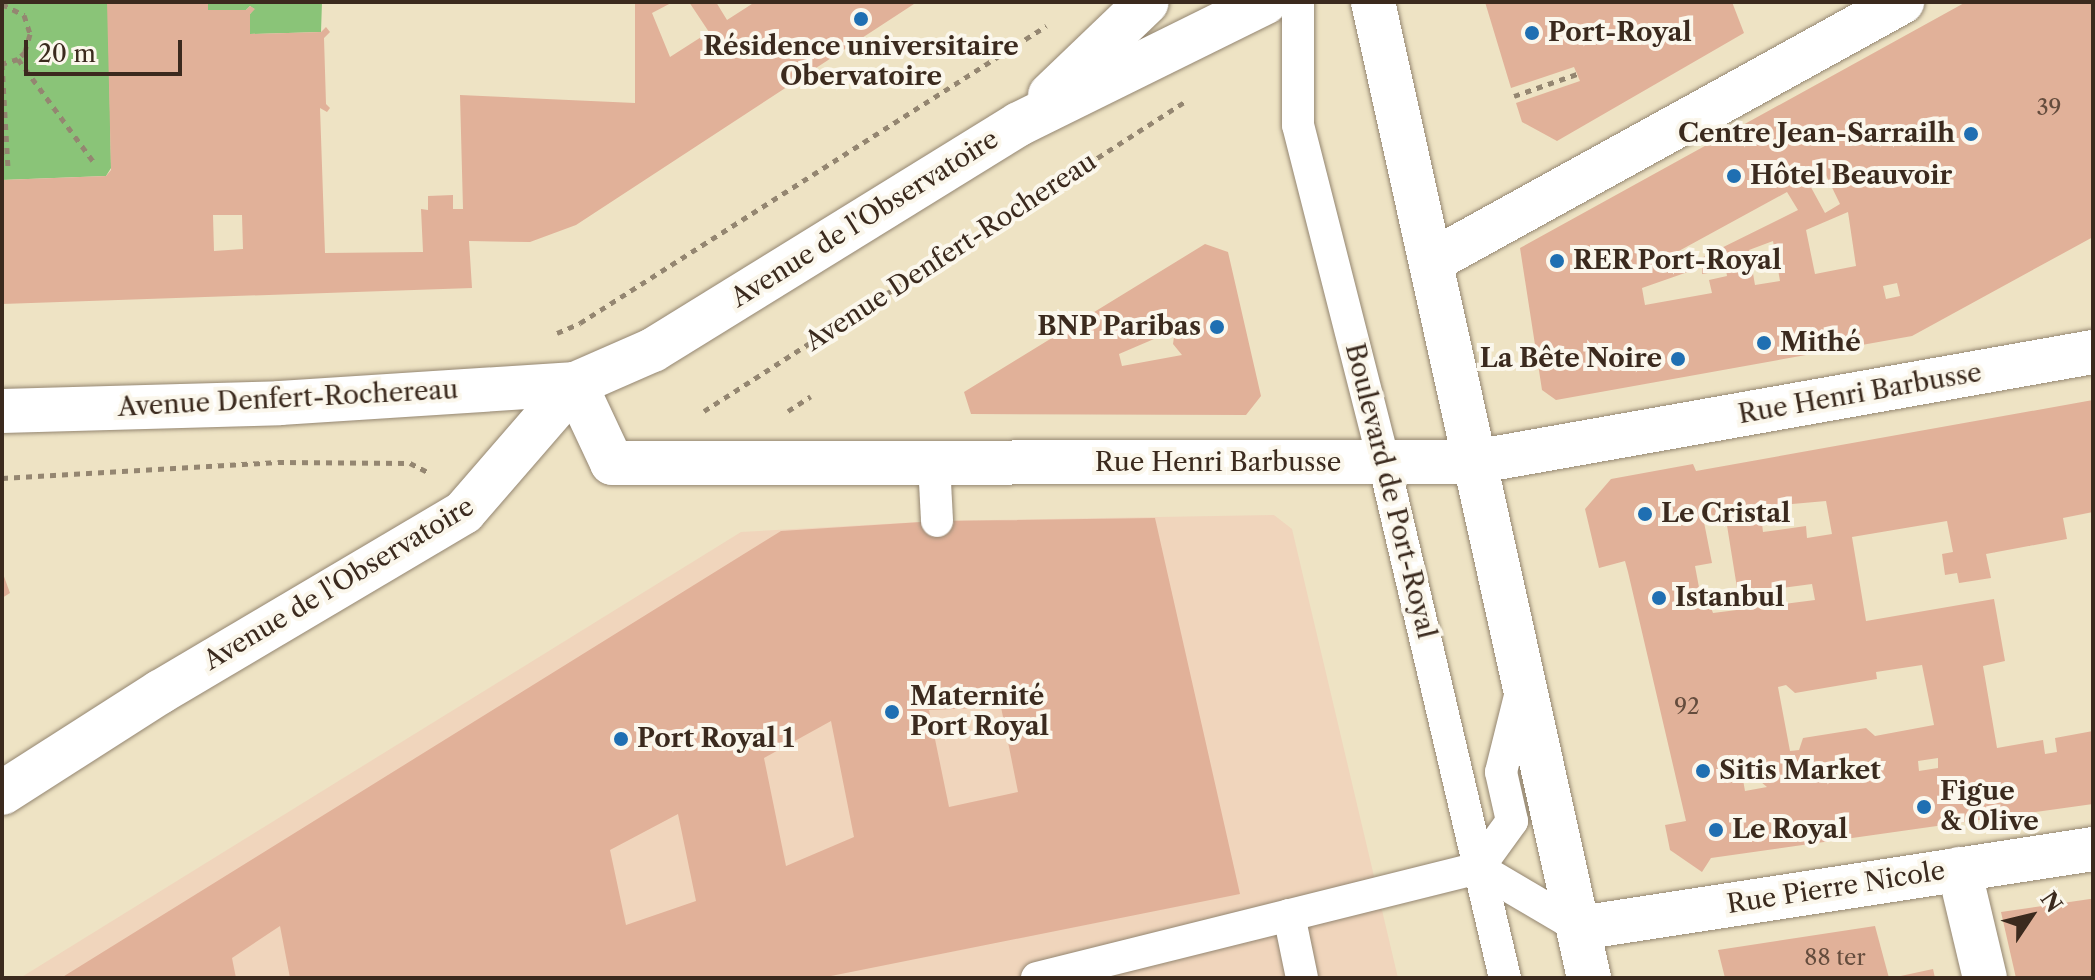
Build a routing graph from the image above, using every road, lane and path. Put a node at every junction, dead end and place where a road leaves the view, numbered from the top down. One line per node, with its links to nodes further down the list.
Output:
1 (20, 2): 8 (path)
2 (1147, 2): 14 (street, Avenue de l'Observatoire)
3 (1266, 2): 14 (street, Avenue de l'Observatoire)
4 (1298, 2): 25 (lane, Boulevard de Port-Royal)
5 (1373, 2): 17 (street)
6 (1902, 2): 17 (street)
7 (2, 4): 8 (path)
8 (16, 9): 10 (path)
9 (1057, 19): 18 (path)
10 (18, 59): 15 (path); 16 (path)
11 (1577, 74): 13 (path)
12 (1197, 94): 22 (path, Avenue Denfert-Rochereau)
13 (1514, 96)
14 (1019, 124): 20 (street, Avenue de l'Observatoire)
15 (95, 164)
16 (8, 167)
17 (1432, 261): 23 (street)
18 (550, 336)
19 (2093, 352): 23 (street, Rue Henri Barbusse)
20 (575, 384): 21 (street, Avenue Denfert-Rochereau); 24 (street, Rue Henri Barbusse); 30 (street, Avenue de l'Observatoire)
21 (2, 411)
22 (692, 419)
23 (1474, 462): 25 (street, Rue Henri Barbusse); 29 (street)
24 (934, 463): 25 (street, Rue Henri Barbusse); 28 (lane)
25 (1384, 463): 32 (lane, Boulevard de Port-Royal)
26 (436, 477): 27 (path)
27 (2, 478)
28 (937, 521)
29 (1524, 681): 32 (lane); 35 (street)
30 (2, 793)
31 (2093, 849): 33 (street, Rue Pierre Nicole)
32 (1478, 868): 34 (lane); 35 (lane); 38 (lane, Boulevard de Port-Royal)
33 (1959, 869): 35 (street, Rue Pierre Nicole); 40 (street)
34 (1289, 915): 36 (lane); 37 (lane)
35 (1580, 928): 39 (street)
36 (1037, 978)
37 (1302, 978)
38 (1505, 978)
39 (1589, 978)
40 (1985, 978)

